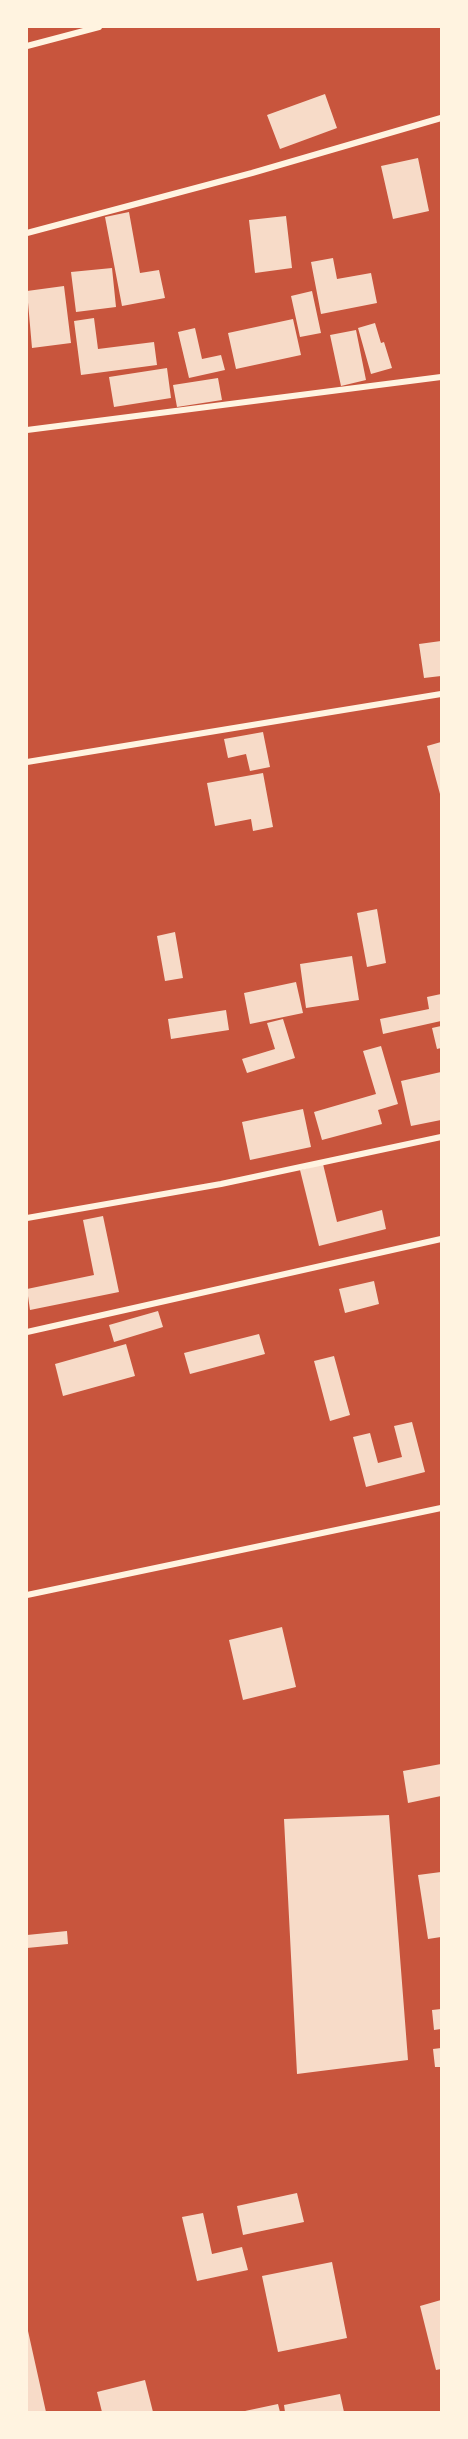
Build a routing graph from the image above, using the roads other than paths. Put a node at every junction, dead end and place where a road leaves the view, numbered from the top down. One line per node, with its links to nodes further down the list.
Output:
1 (99, 27): 2 (street)
2 (27, 46)
3 (441, 118): 4 (street)
4 (27, 233)
5 (441, 377): 6 (street)
6 (27, 430)
7 (441, 694): 8 (street)
8 (27, 762)
9 (441, 1137): 10 (street)
10 (27, 1218)
11 (441, 1239): 12 (street)
12 (27, 1332)
13 (441, 1508): 14 (street)
14 (27, 1595)

